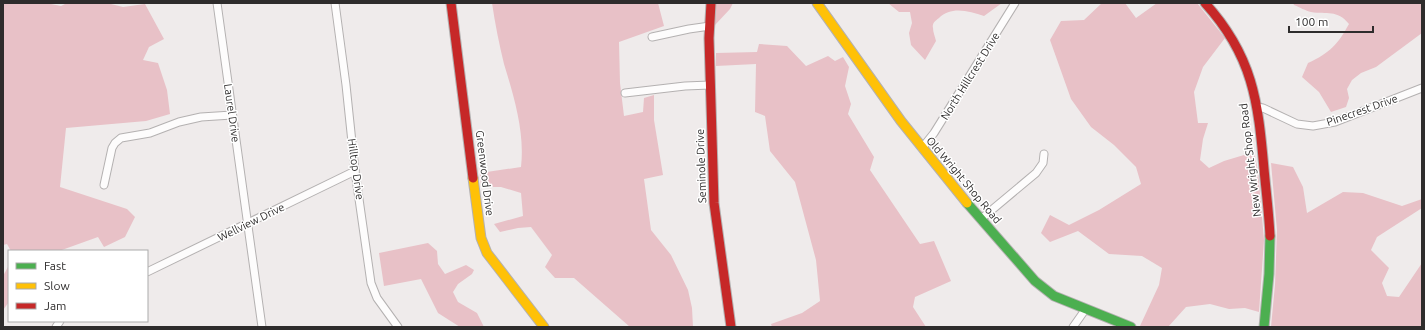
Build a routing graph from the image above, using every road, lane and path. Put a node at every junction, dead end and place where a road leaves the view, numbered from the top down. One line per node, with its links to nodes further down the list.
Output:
1 (217, 3): 14 (street, Laurel Drive)
2 (335, 3): 17 (street, Hilltop Drive)
3 (451, 3): 25 (street, Greenwood Drive)
4 (711, 3): 8 (street, Seminole Drive)
5 (817, 3): 15 (street, Old Wright Shop Road)
6 (1015, 3): 15 (street, North Hillcrest Drive)
7 (1205, 3): 13 (street, New Wright Shop Road)
8 (710, 26): 9 (street); 10 (street, Seminole Drive)
9 (652, 37)
10 (710, 85): 12 (street); 26 (street, Seminole Drive)
11 (1422, 88): 13 (street, Pinecrest Drive)
12 (625, 93)
13 (1257, 107): 29 (street, New Wright Shop Road)
14 (232, 115): 18 (street); 20 (street, Laurel Drive)
15 (922, 148): 19 (street, Old Wright Shop Road)
16 (1044, 154): 19 (street)
17 (355, 171): 20 (street, Wellview Drive); 24 (street, Hilltop Drive)
18 (104, 185)
19 (981, 219): 22 (street, Old Wright Shop Road)
20 (247, 224): 21 (street, Wellview Drive); 23 (street, Laurel Drive)
21 (148, 272)
22 (1085, 310): 27 (street); 28 (street, Old Wright Shop Road)
23 (262, 327)
24 (398, 327)
25 (544, 327)
26 (731, 327)
27 (1073, 327)
28 (1131, 327)
29 (1264, 327)

